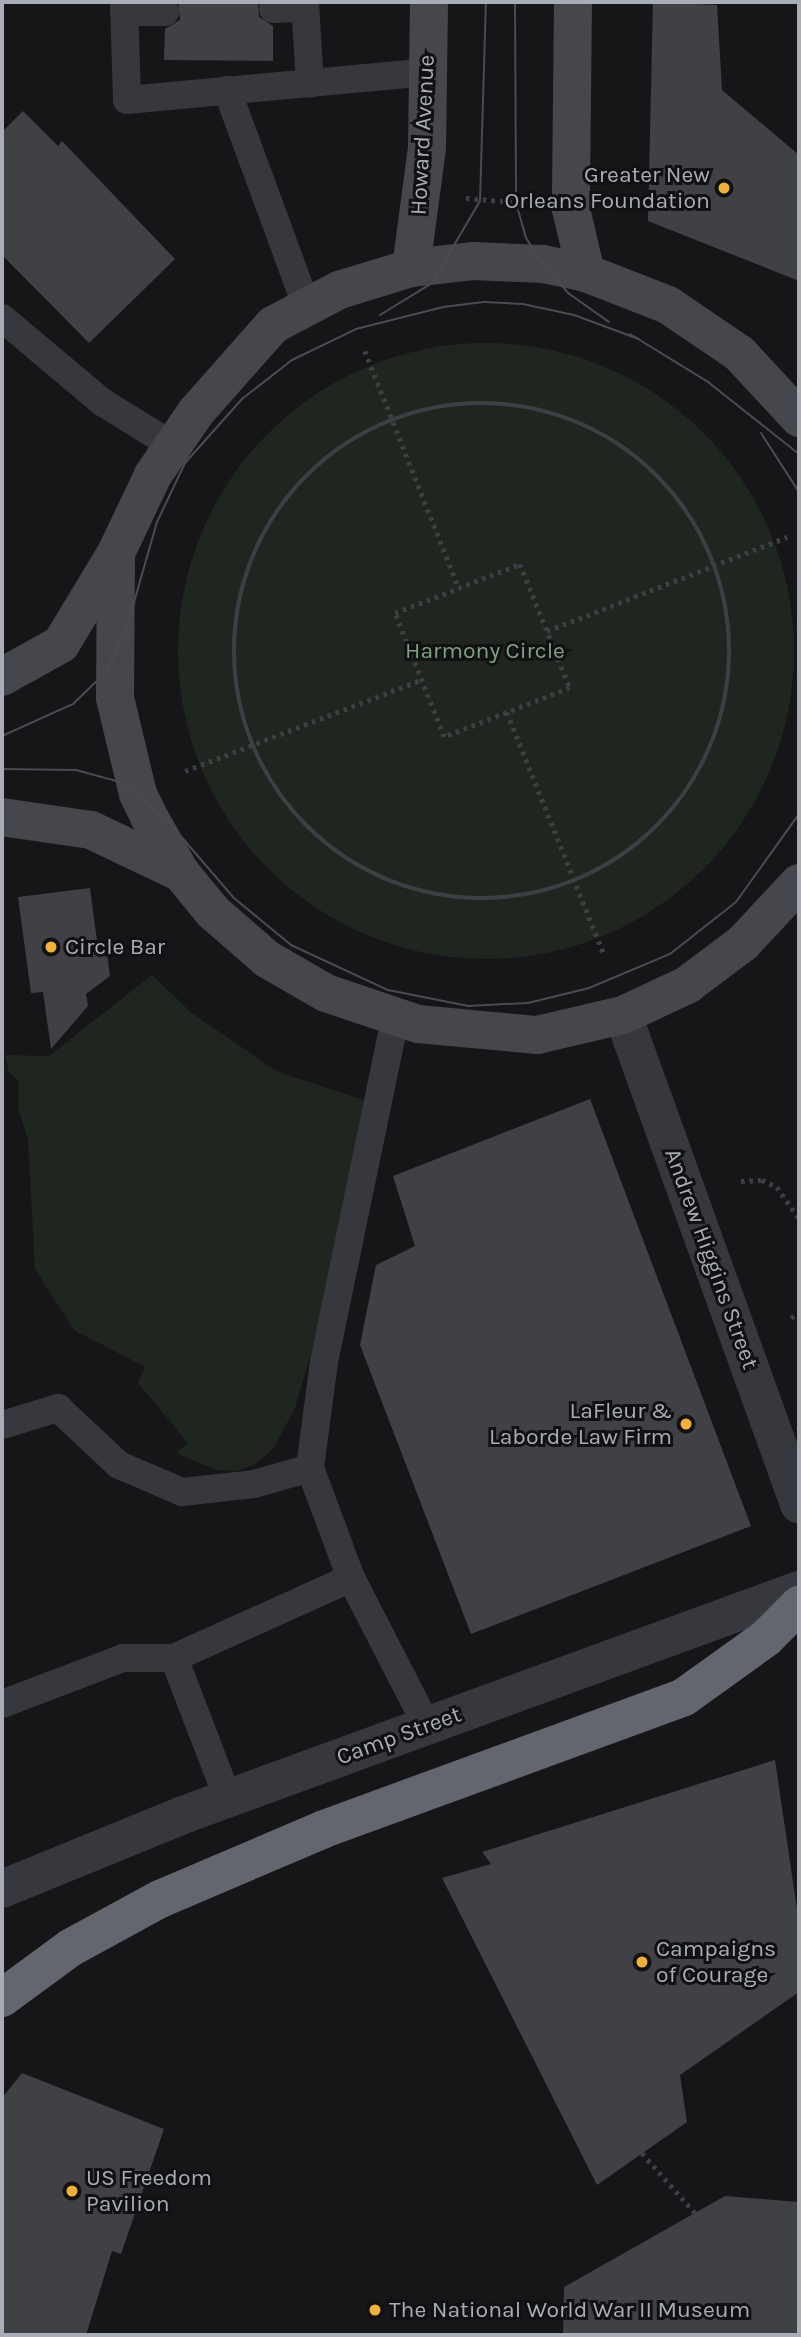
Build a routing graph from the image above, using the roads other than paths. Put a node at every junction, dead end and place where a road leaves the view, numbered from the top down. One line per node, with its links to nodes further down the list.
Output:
1 (429, 2): 7 (main road, Howard Avenue)
2 (573, 2): 11 (main road)
3 (305, 5): 5 (lane); 8 (lane)
4 (124, 7): 6 (lane); 9 (lane)
5 (273, 9)
6 (165, 12)
7 (428, 72): 8 (lane); 10 (main road, Howard Avenue)
8 (310, 85): 9 (lane)
9 (227, 90): 12 (lane)
10 (411, 268): 11 (main road); 12 (main road)
11 (586, 273): 14 (main road)
12 (307, 307): 15 (main road)
13 (2, 318): 15 (lane)
14 (799, 418)
15 (172, 444): 16 (main road)
16 (116, 552): 17 (main road); 19 (main road)
17 (2, 677)
18 (2, 817): 19 (main road)
19 (181, 873): 22 (main road)
20 (799, 883): 21 (main road)
21 (623, 1014): 22 (main road); 25 (street, Andrew Higgins Street)
22 (395, 1018): 24 (lane)
23 (2, 1425): 24 (lane)
24 (310, 1468): 26 (lane)
25 (799, 1504)
26 (351, 1578): 29 (lane); 31 (lane)
27 (799, 1590): 31 (street, Camp Street)
28 (799, 1605): 34 (highway)
29 (174, 1658): 30 (lane); 32 (lane)
30 (2, 1704)
31 (427, 1726): 32 (street, Camp Street)
32 (228, 1799): 33 (street, Camp Street)
33 (2, 1889)
34 (2, 1998)

